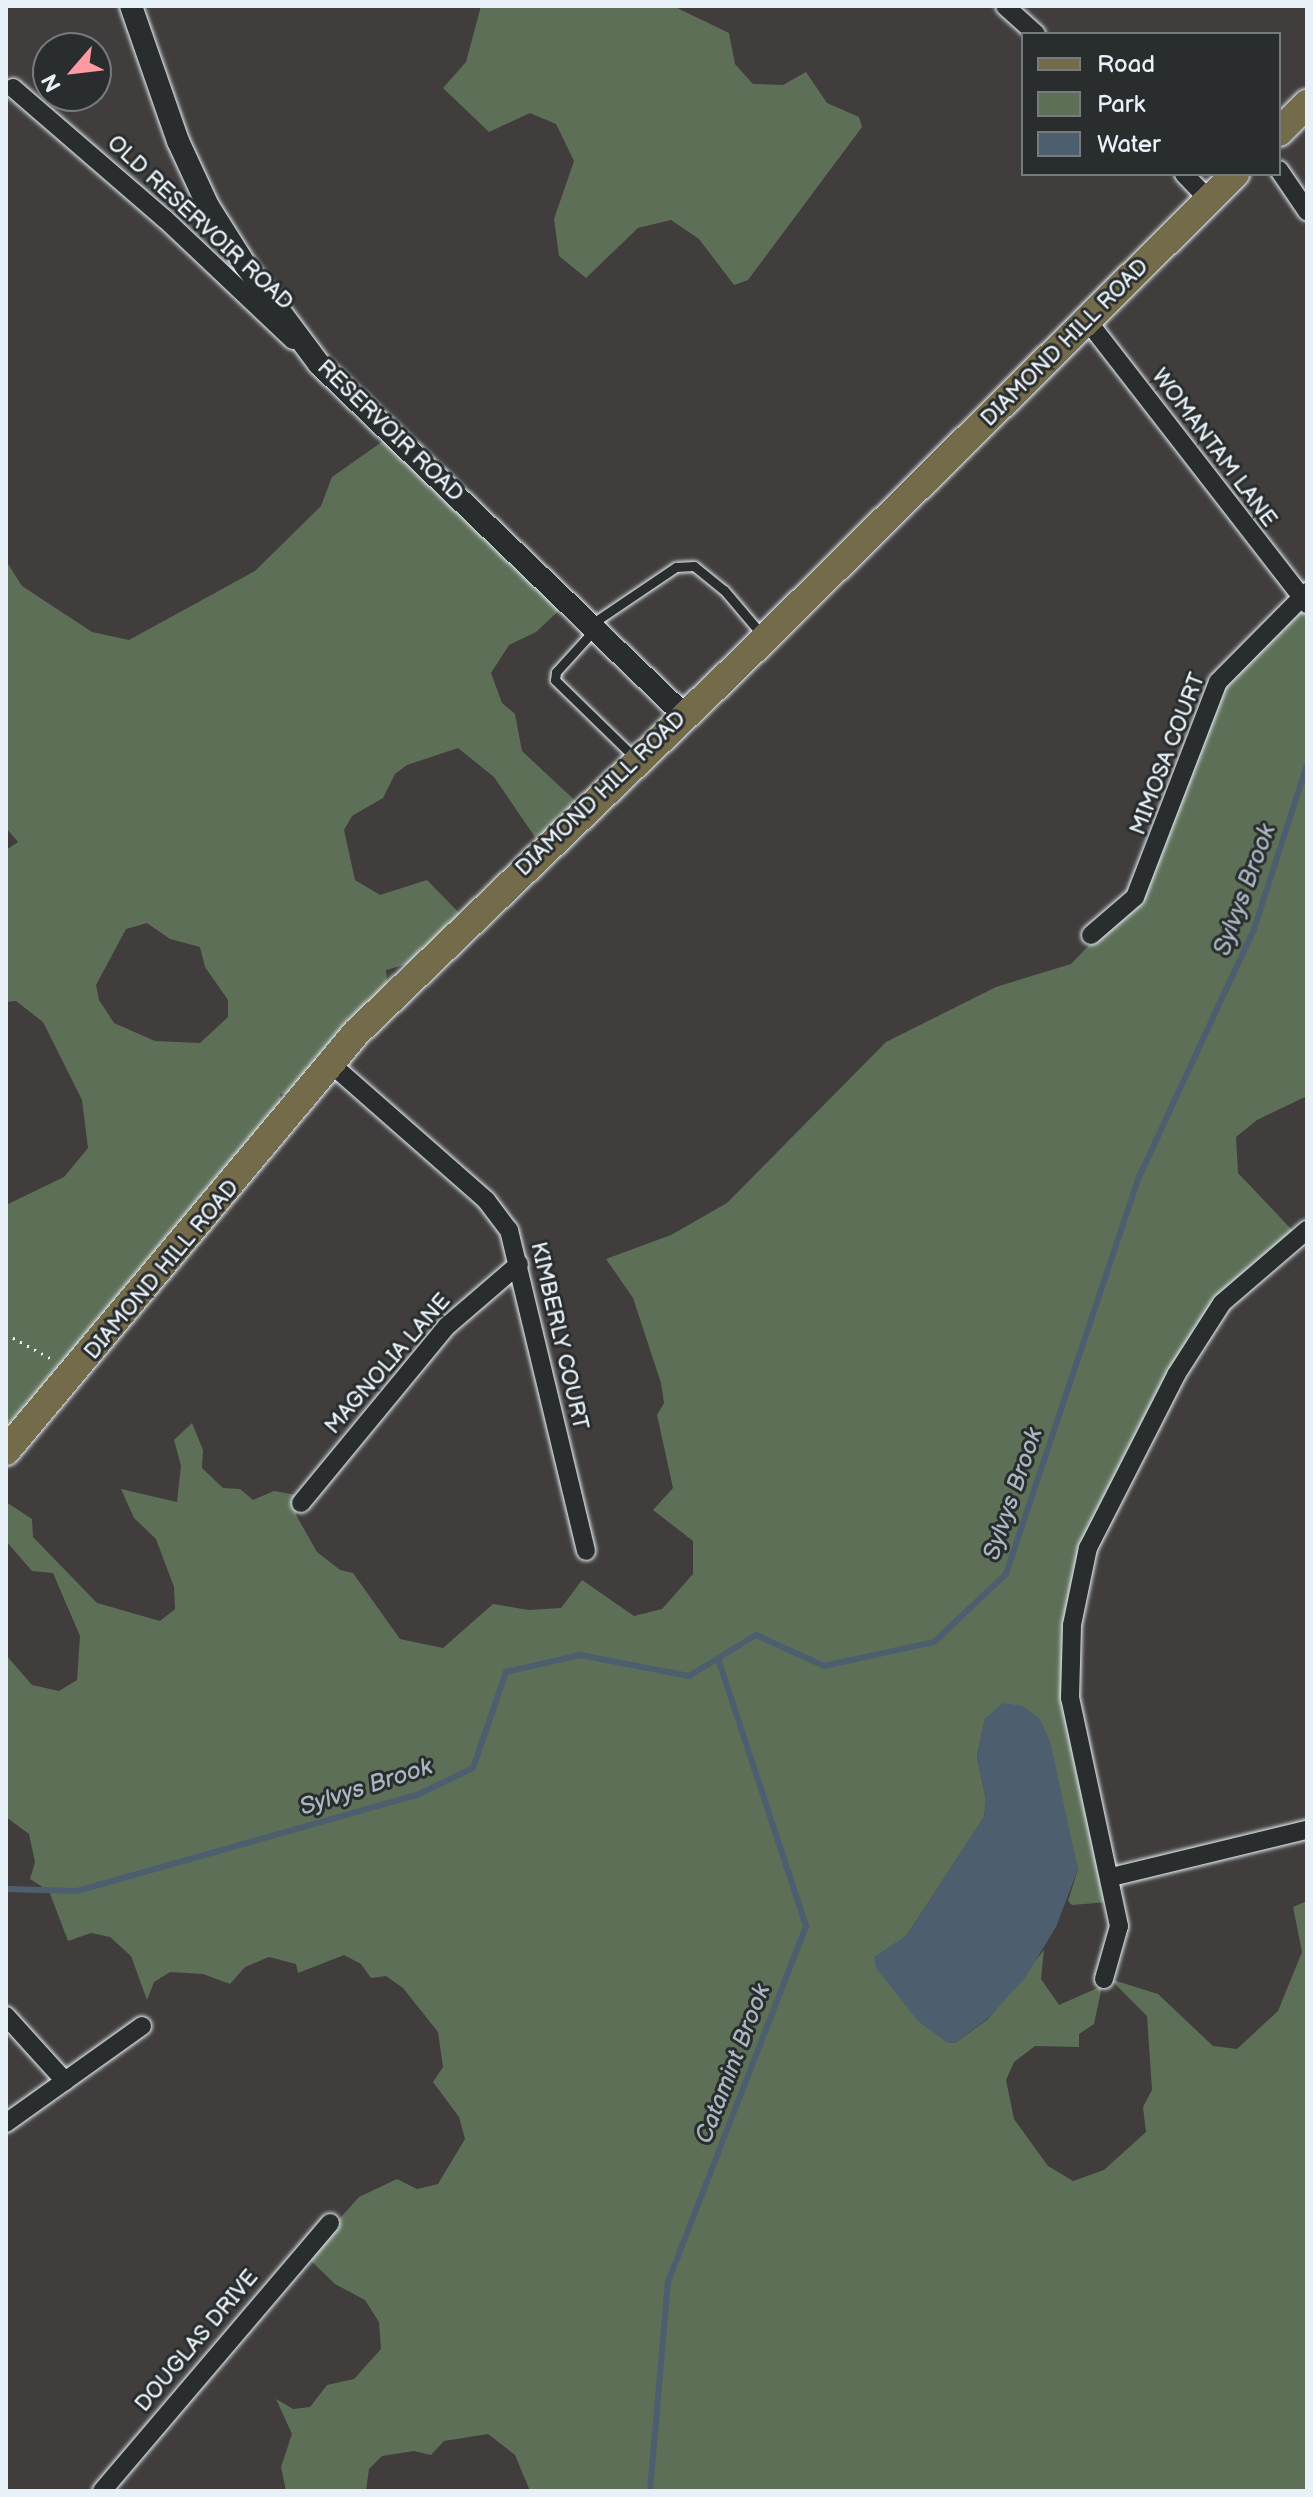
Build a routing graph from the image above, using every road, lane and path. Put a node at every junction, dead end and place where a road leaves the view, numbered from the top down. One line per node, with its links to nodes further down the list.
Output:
1 (131, 6): 13 (street, RESERVOIR ROAD)
2 (1005, 6): 3 (street)
3 (1034, 32)
4 (13, 88): 13 (street, OLD RESERVOIR ROAD)
5 (1307, 104): 6 (main road)
6 (1281, 130)
7 (1281, 173): 11 (street)
8 (1186, 176): 10 (street)
9 (1233, 176): 10 (main road, DIAMOND HILL ROAD)
10 (1208, 199): 12 (main road, DIAMOND HILL ROAD)
11 (1307, 211)
12 (1086, 319): 14 (street, WOMANTAM LANE); 16 (main road, DIAMOND HILL ROAD)
13 (319, 364): 15 (street, RESERVOIR ROAD)
14 (1306, 598): 19 (street, MIMOSA COURT)
15 (592, 627): 16 (lane); 17 (street, RESERVOIR ROAD); 18 (lane)
16 (766, 638): 17 (main road, DIAMOND HILL ROAD)
17 (684, 715): 18 (main road, DIAMOND HILL ROAD)
18 (637, 760): 20 (main road, DIAMOND HILL ROAD)
19 (1091, 935)
20 (330, 1063): 22 (street, KIMBERLY COURT); 24 (main road, DIAMOND HILL ROAD)
21 (1307, 1230): 29 (street)
22 (519, 1264): 26 (street, MAGNOLIA LANE); 27 (street, KIMBERLY COURT)
23 (6, 1334): 24 (path)
24 (76, 1372): 25 (main road, DIAMOND HILL ROAD)
25 (6, 1451)
26 (301, 1503)
27 (586, 1551)
28 (1307, 1830): 29 (street)
29 (1112, 1877): 30 (street)
30 (1104, 1979)
31 (6, 2016): 33 (street)
32 (142, 2026): 33 (street)
33 (65, 2081): 34 (street)
34 (6, 2123)
35 (330, 2223): 36 (street, DOUGLAS DRIVE)
36 (102, 2491)

